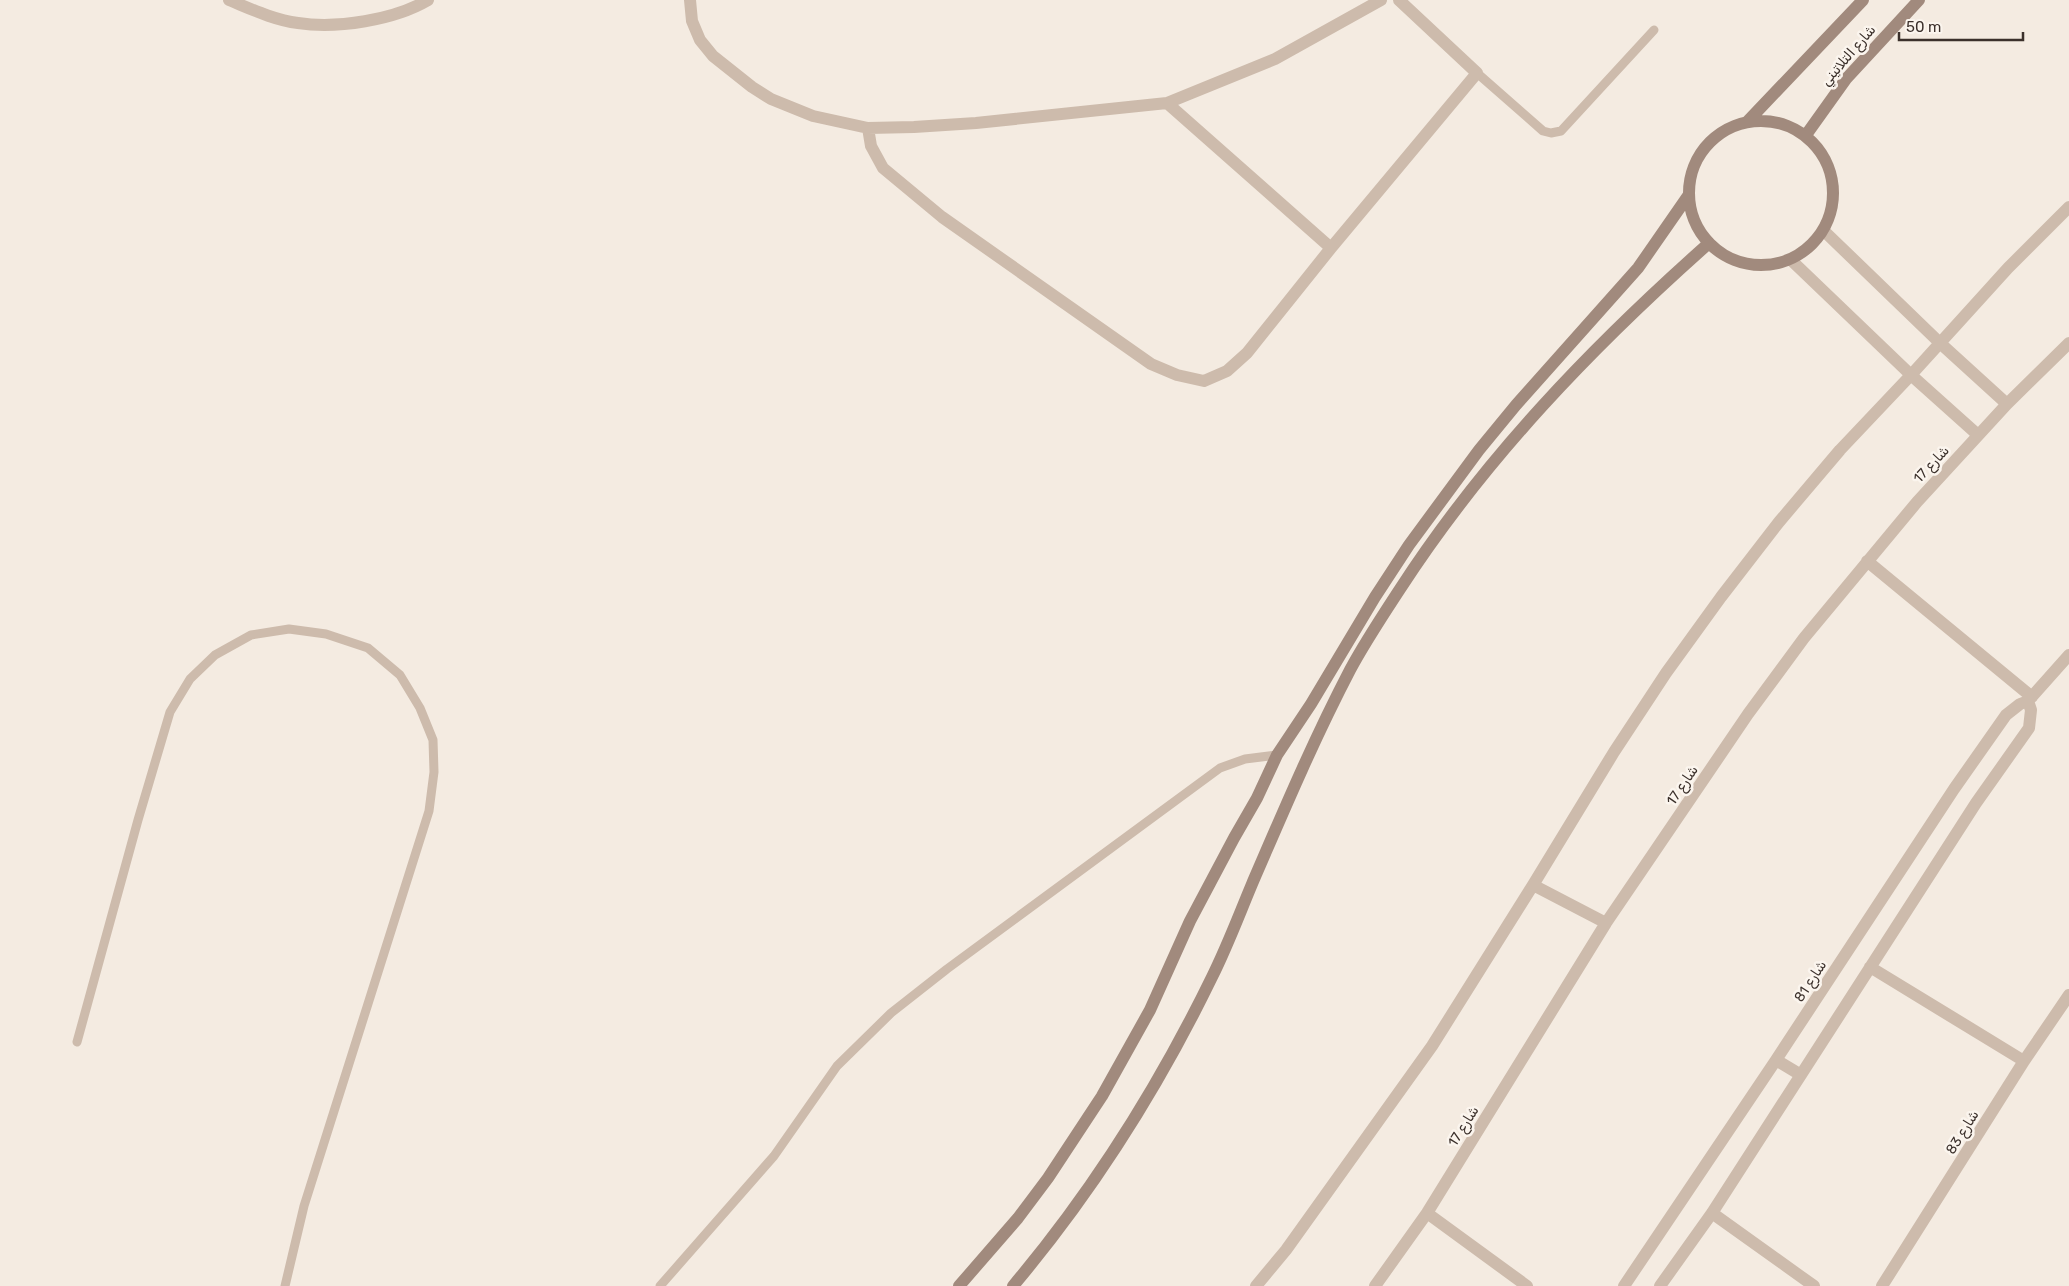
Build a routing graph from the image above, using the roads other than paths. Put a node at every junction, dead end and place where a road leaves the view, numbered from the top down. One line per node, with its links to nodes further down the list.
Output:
1 (229, 0): 2 (street)
2 (428, 0)
3 (690, 0): 12 (street)
4 (1381, 0): 10 (street)
5 (1399, 0): 9 (street)
6 (1863, 0): 11 (main road, شارع التلاتيني)
7 (1919, 0): 13 (main road, شارع التلاتيني)
8 (1654, 30): 9 (lane)
9 (1477, 73): 18 (street)
10 (1166, 104): 12 (street); 18 (street)
11 (1748, 121): 13 (main road); 14 (main road)
12 (868, 128): 18 (street)
13 (1806, 134): 16 (main road)
14 (1688, 196): 17 (main road); 28 (main road)
15 (2069, 207): 20 (street)
16 (1824, 231): 19 (main road); 20 (street)
17 (1708, 244): 19 (main road); 42 (main road)
18 (1331, 248)
19 (1791, 260): 22 (street)
20 (1940, 343): 22 (street); 23 (street)
21 (2069, 343): 23 (street, شارع 17)
22 (1911, 376): 24 (street); 29 (street)
23 (2008, 404): 24 (street, شارع 17)
24 (1978, 434): 25 (street, شارع 17)
25 (1867, 560): 27 (street); 30 (street, شارع 17)
26 (2069, 655): 27 (street, شارع 81)
27 (2030, 699): 31 (street); 34 (street, شارع 81)
28 (1277, 755): 40 (lane); 41 (main road)
29 (1533, 886): 30 (street); 43 (street)
30 (1606, 923): 38 (street, شارع 17)
31 (1870, 967): 35 (street); 36 (street)
32 (2069, 995): 35 (street, شارع 83)
33 (77, 1042): 39 (lane)
34 (1776, 1060): 36 (street); 46 (street, شارع 81)
35 (2024, 1061): 49 (street, شارع 83)
36 (1801, 1075): 37 (street)
37 (1712, 1212): 47 (street); 48 (street)
38 (1427, 1213): 44 (street, شارع 17); 45 (street)
39 (285, 1286)
40 (660, 1286)
41 (959, 1286)
42 (1013, 1286)
43 (1256, 1286)
44 (1375, 1286)
45 (1527, 1286)
46 (1624, 1286)
47 (1660, 1286)
48 (1814, 1286)
49 (1882, 1286)

